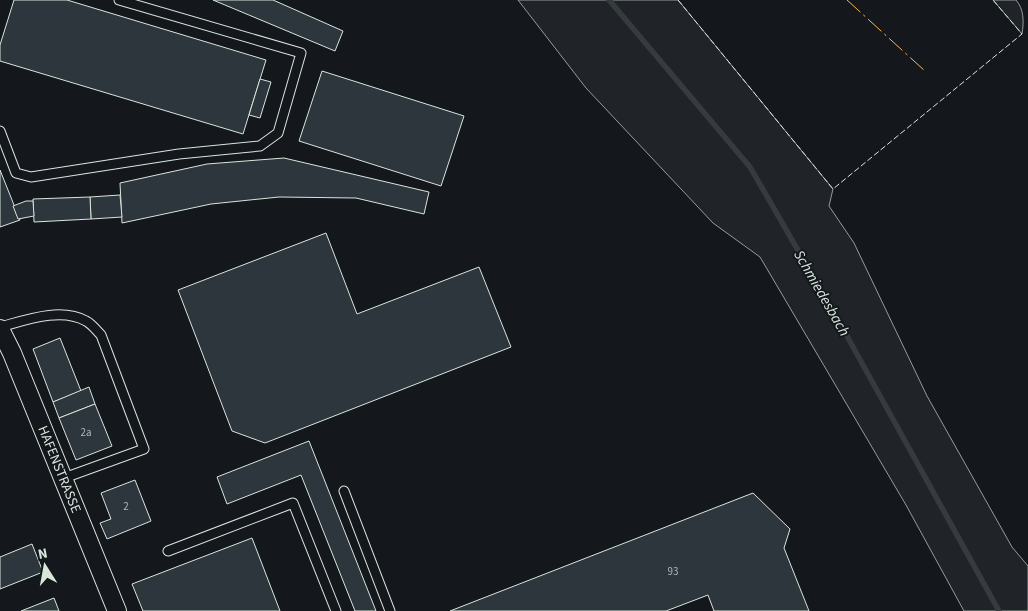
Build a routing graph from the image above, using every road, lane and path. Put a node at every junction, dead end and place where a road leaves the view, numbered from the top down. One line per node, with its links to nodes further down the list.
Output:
1 (119, 0): 2 (lane)
2 (0, 131)
3 (0, 328): 4 (street, HAFENSTRASSE); 4 (lane)
4 (64, 478): 7 (street, HAFENSTRASSE)
5 (344, 491): 9 (lane)
6 (168, 551): 8 (lane)
7 (117, 611)
8 (336, 611)
9 (390, 611)

